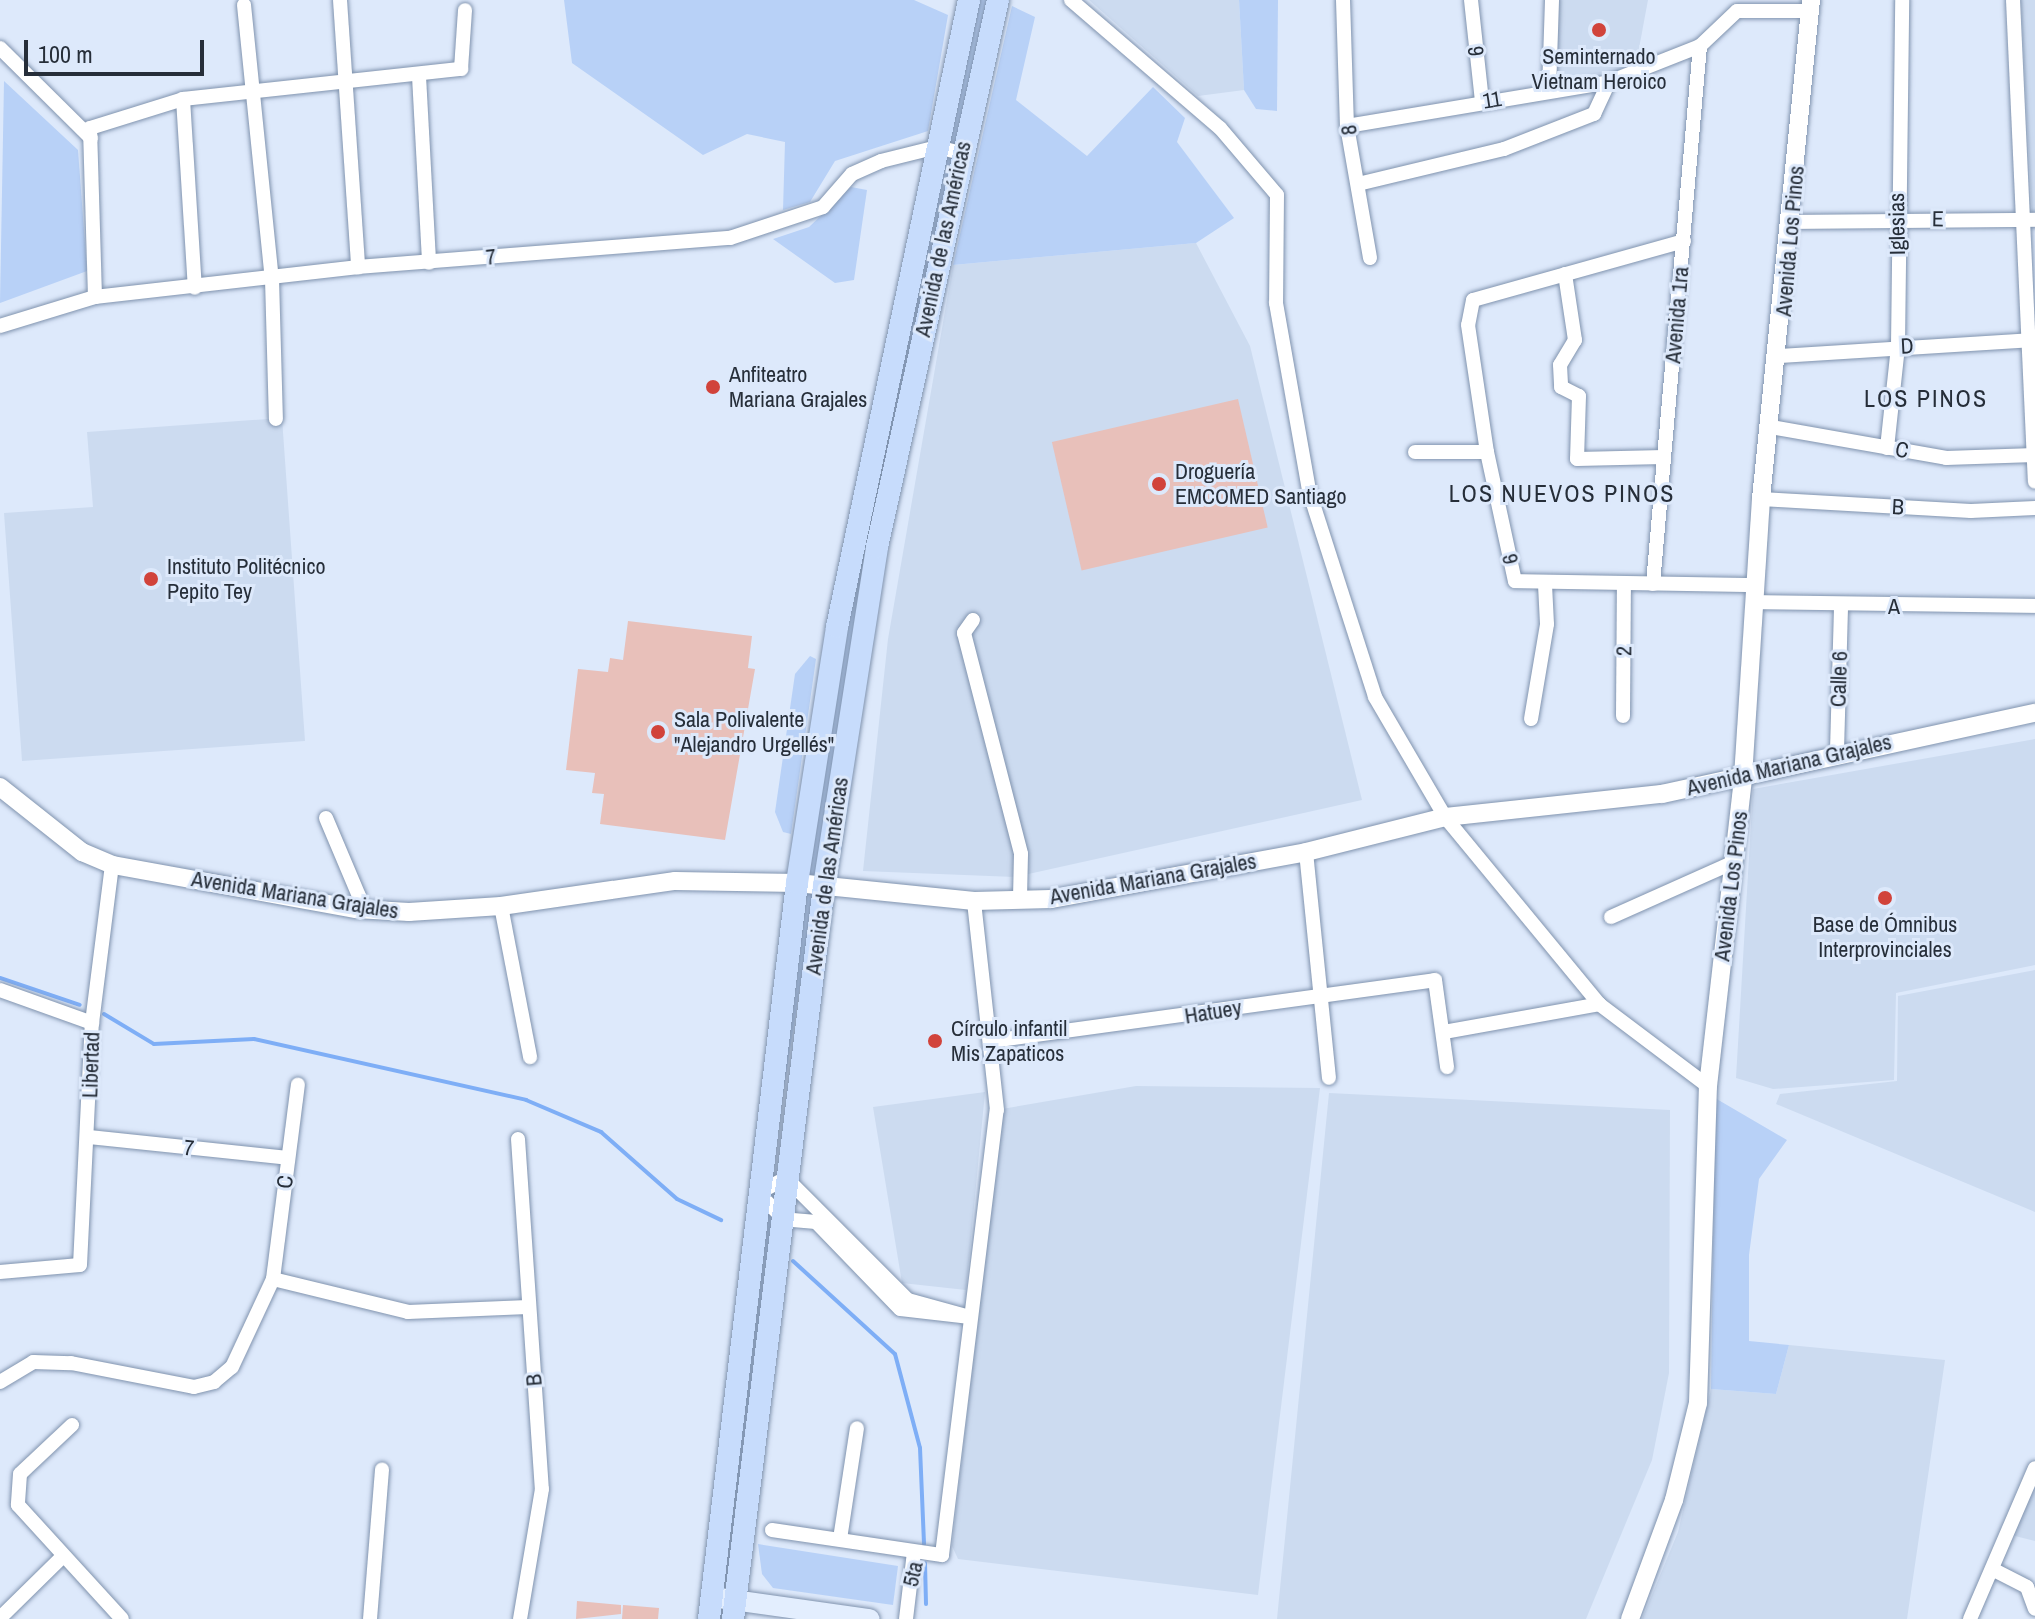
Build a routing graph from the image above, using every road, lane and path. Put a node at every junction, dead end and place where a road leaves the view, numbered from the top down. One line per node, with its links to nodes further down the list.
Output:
1 (340, 0): 17 (street)
2 (969, 0): 24 (main road, Avenida de las Américas)
3 (998, 0): 25 (main road, Avenida de las Américas)
4 (1071, 0): 65 (street)
5 (1343, 0): 22 (street, 8)
6 (1471, 0): 21 (street, 6)
7 (1552, 0): 19 (street)
8 (1902, 0): 27 (street, Iglesias)
9 (2013, 0): 28 (street)
10 (244, 5): 18 (street)
11 (1810, 6): 13 (street, 11); 29 (street, Avenida Los Pinos)
12 (465, 10): 15 (street)
13 (1700, 46): 16 (street, 11); 30 (street, Avenida 1ra)
14 (0, 48): 23 (street)
15 (419, 76): 17 (street); 32 (street)
16 (1609, 82): 19 (street, 11); 26 (street)
17 (346, 83): 18 (street); 33 (street)
18 (255, 91): 20 (street); 35 (street)
19 (1549, 91): 21 (street, 11)
20 (183, 99): 23 (street); 36 (street)
21 (1482, 101): 22 (street, 11)
22 (1347, 126): 26 (street, 8)
23 (91, 138): 37 (street)
24 (937, 147): 25 (street); 32 (street, 7); 70 (main road, Avenida de las Américas)
25 (961, 153): 71 (main road, Avenida de las Américas)
26 (1358, 184): 31 (street, 8)
27 (1897, 218): 28 (street, E); 29 (street, E); 40 (street, Iglesias)
28 (2027, 220): 39 (street)
29 (1793, 222): 41 (street, Avenida Los Pinos)
30 (1684, 241): 34 (street); 48 (street, Avenida 1ra)
31 (1370, 258)
32 (429, 263): 33 (street, 7)
33 (358, 267): 35 (street, 7)
34 (1565, 274): 46 (street, 9); 48 (street)
35 (272, 279): 36 (street, 7); 42 (street)
36 (195, 288): 37 (street, 7)
37 (95, 297): 38 (street, 7)
38 (0, 326)
39 (2031, 340): 40 (street, D); 47 (street)
40 (1898, 346): 41 (street, D); 44 (street, Iglesias)
41 (1779, 356): 43 (street, Avenida Los Pinos)
42 (276, 419)
43 (1771, 427): 44 (street, C); 50 (street, Avenida Los Pinos)
44 (1887, 448): 47 (street, C)
45 (1415, 452): 46 (street)
46 (1487, 452): 52 (street, 9)
47 (2034, 456): 49 (street)
48 (1664, 457): 53 (street, Avenida 1ra)
49 (2035, 481)
50 (1761, 499): 51 (street, B); 55 (street, Avenida Los Pinos)
51 (2035, 508)
52 (1545, 584): 54 (street, 9); 61 (street)
53 (1653, 584): 54 (street, 9); 55 (street, 9)
54 (1624, 585): 60 (street, 2)
55 (1754, 593): 57 (street, A); 63 (street, Avenida Los Pinos)
56 (2035, 606): 57 (street, A)
57 (1841, 607): 62 (street, Calle 6)
58 (973, 620): 72 (street)
59 (2035, 713): 62 (street, Avenida Mariana Grajales)
60 (1623, 716)
61 (1531, 719)
62 (1837, 751): 63 (street, Avenida Mariana Grajales)
63 (1743, 777): 65 (street, Avenida Mariana Grajales); 68 (street, Avenida Los Pinos)
64 (0, 787): 69 (street, Avenida Mariana Grajales)
65 (1445, 817): 67 (street, Avenida Mariana Grajales); 79 (street)
66 (326, 818): 75 (street)
67 (1306, 852): 72 (street, Avenida Mariana Grajales); 78 (street)
68 (1734, 862): 76 (street); 87 (street, Avenida Los Pinos)
69 (112, 865): 75 (street, Avenida Mariana Grajales); 80 (street, Libertad)
70 (797, 883): 71 (street, Avenida Mariana Grajales); 74 (street, Avenida Mariana Grajales); 92 (main road, Avenida de las Américas)
71 (824, 886): 73 (street, Avenida Mariana Grajales); 91 (main road, Avenida de las Américas)
72 (1020, 899): 73 (street, Avenida Mariana Grajales)
73 (974, 901): 82 (street)
74 (501, 906): 75 (street, Avenida Mariana Grajales); 83 (street)
75 (356, 909)
76 (1611, 917)
77 (0, 990): 80 (street)
78 (1323, 994): 81 (street, Hatuey); 82 (street, Hatuey); 85 (street)
79 (1599, 1004): 81 (street); 87 (street)
80 (92, 1023): 88 (street, Libertad)
81 (1444, 1032): 84 (street)
82 (991, 1041): 97 (street)
83 (530, 1057)
84 (1447, 1067)
85 (1329, 1078)
86 (298, 1085): 90 (street, C)
87 (1708, 1086): 116 (street, Avenida Los Pinos)
88 (89, 1137): 90 (street, 7); 94 (street, Libertad)
89 (518, 1139): 96 (street, B)
90 (288, 1158): 95 (street, C)
91 (786, 1178): 92 (street); 93 (main road, Avenida de las Américas); 97 (street)
92 (758, 1193): 93 (street); 108 (main road, Avenida de las Américas)
93 (782, 1217): 97 (street); 108 (main road, Avenida de las Américas)
94 (0, 1272)
95 (273, 1279): 96 (street); 98 (street, C)
96 (528, 1307): 113 (street, B)
97 (970, 1317): 105 (street, 5ta)
98 (0, 1382)
99 (72, 1425): 106 (street)
100 (857, 1428): 104 (street)
101 (2035, 1468): 107 (street)
102 (382, 1469): 112 (street)
103 (772, 1530): 104 (street)
104 (840, 1539): 105 (street)
105 (914, 1552): 115 (street, 5ta)
106 (61, 1558): 110 (street); 111 (street)
107 (1992, 1569): 109 (street); 117 (street)
108 (722, 1609): 114 (main road)
109 (2035, 1609)
110 (0, 1618)
111 (122, 1619)
112 (370, 1619)
113 (520, 1619)
114 (869, 1619)
115 (906, 1619)
116 (1630, 1619)
117 (1970, 1619)

